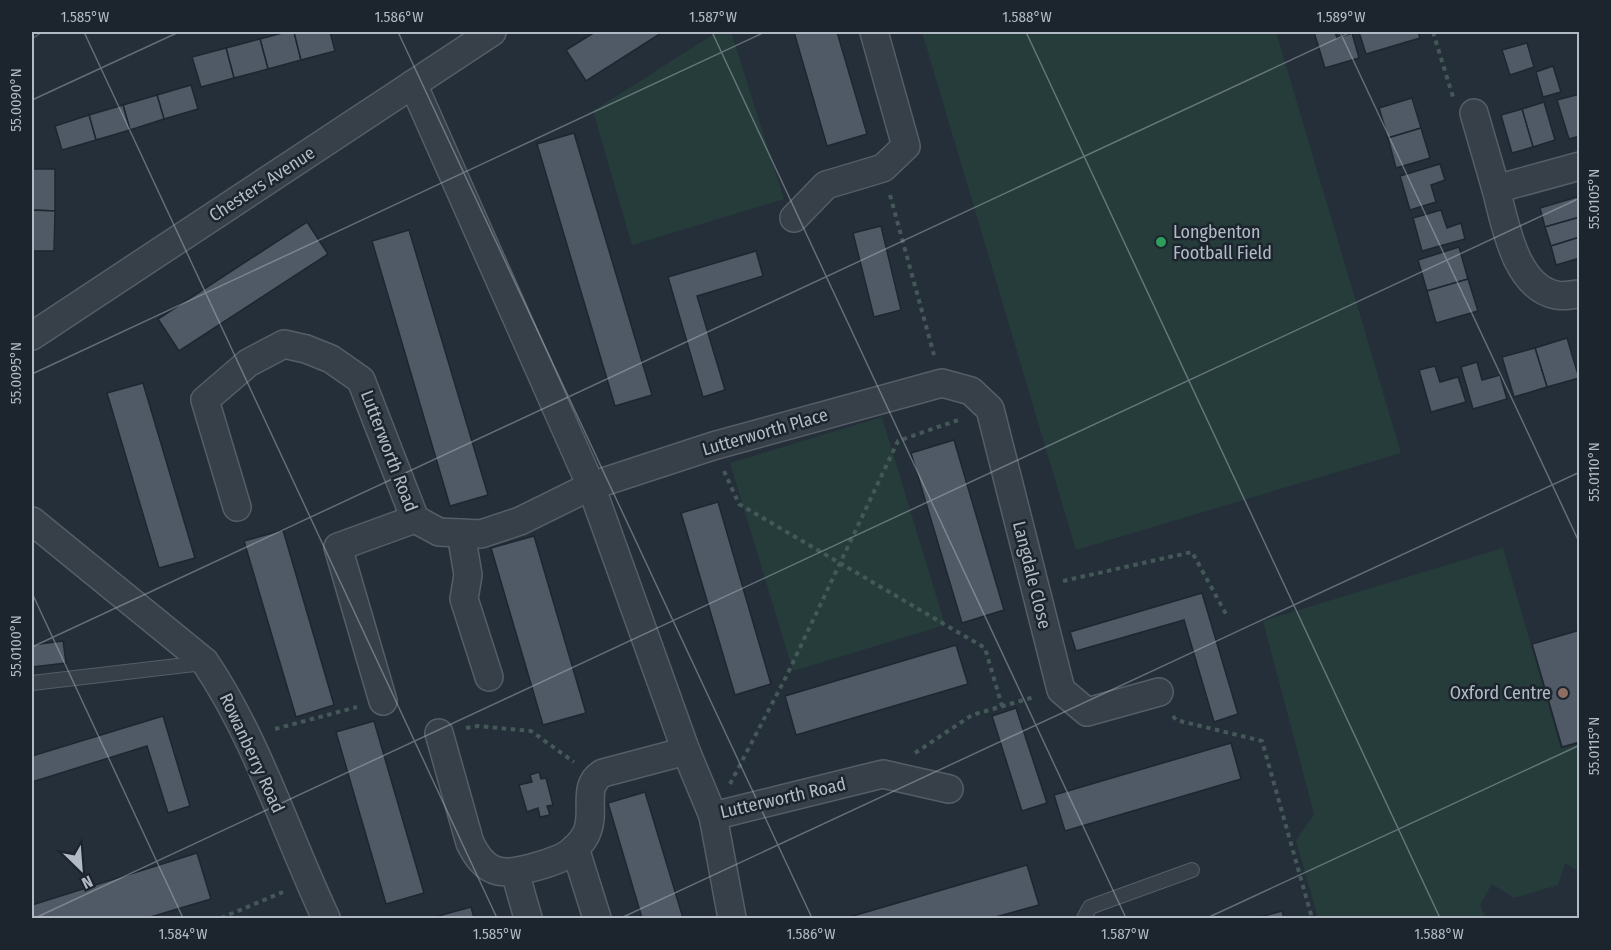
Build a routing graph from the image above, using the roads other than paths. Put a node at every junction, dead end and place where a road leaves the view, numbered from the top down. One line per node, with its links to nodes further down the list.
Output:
1 (492, 32): 3 (street, Chesters Avenue)
2 (874, 32): 7 (street)
3 (413, 84): 9 (street, Chesters Avenue); 11 (street, Lutterworth Road)
4 (1474, 113): 6 (street)
5 (1580, 166): 6 (street)
6 (1496, 189): 8 (street)
7 (794, 218)
8 (1580, 294)
9 (32, 336)
10 (990, 409): 11 (street, Lutterworth Place); 19 (street, Langdale Close)
11 (591, 486): 15 (street, Lutterworth Road); 22 (street, Lutterworth Road)
12 (237, 507): 13 (street, Lutterworth Road)
13 (415, 519): 15 (street, Lutterworth Road); 20 (street)
14 (32, 521): 16 (street, Rowanberry Road)
15 (461, 532): 17 (street)
16 (205, 662): 18 (lane); 28 (street, Rowanberry Road)
17 (489, 677)
18 (32, 683)
19 (1159, 692)
20 (383, 700)
21 (439, 733): 27 (street)
22 (686, 751): 24 (street, Lutterworth Road); 25 (street)
23 (949, 789): 24 (street, Lutterworth Road)
24 (713, 816): 31 (street)
25 (575, 848): 27 (street); 30 (street)
26 (1192, 870): 32 (lane)
27 (515, 872): 29 (street)
28 (326, 918)
29 (528, 918)
30 (597, 918)
31 (732, 918)
32 (1084, 918)

